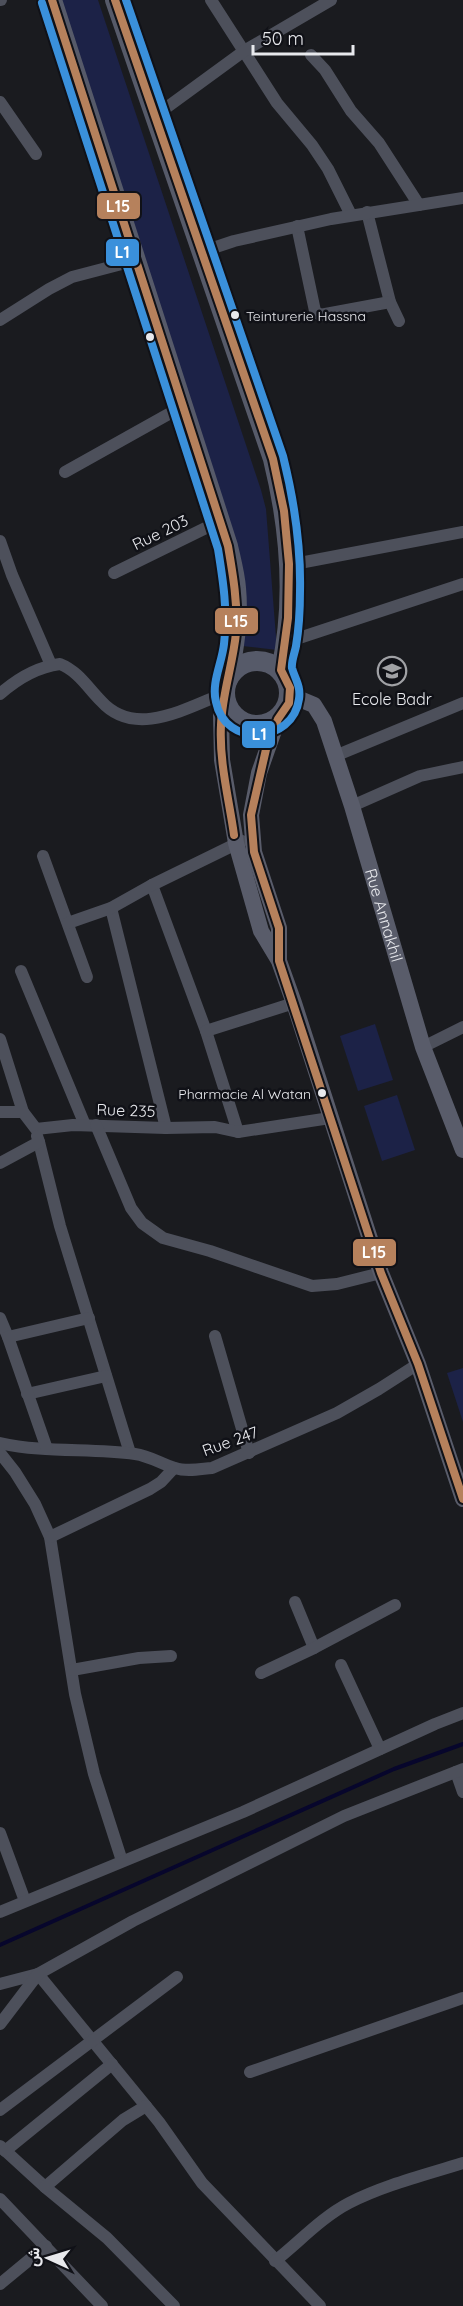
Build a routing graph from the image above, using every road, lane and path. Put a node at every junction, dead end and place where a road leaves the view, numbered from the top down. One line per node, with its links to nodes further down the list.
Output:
1 (52, 0): 16 (main road)
2 (115, 0): 8 (main road)
3 (211, 0): 5 (street)
4 (331, 0): 5 (street)
5 (244, 51): 8 (street); 13 (street)
6 (311, 55): 11 (street)
7 (0, 102): 9 (street)
8 (155, 116): 15 (main road)
9 (36, 154)
10 (463, 198): 11 (street)
11 (419, 205): 12 (street)
12 (367, 212): 13 (street); 17 (street)
13 (351, 215): 14 (street)
14 (297, 226): 15 (street); 17 (street)
15 (201, 252): 25 (main road)
16 (137, 260): 18 (street); 20 (main road)
17 (390, 302): 19 (street)
18 (0, 320)
19 (399, 321)
20 (183, 406): 21 (street); 22 (main road)
21 (65, 472)
22 (222, 520): 26 (street, Rue 203); 31 (main road)
23 (463, 532): 25 (street)
24 (0, 541): 29 (street)
25 (289, 565): 28 (main road)
26 (114, 573)
27 (463, 584): 28 (street)
28 (287, 642): 30 (main road)
29 (51, 665): 31 (street); 32 (street)
30 (281, 670): 31 (main road); 33 (main road)
31 (226, 690): 35 (main road); 40 (main road)
32 (0, 694)
33 (290, 695): 35 (main road); 36 (main road, Rue Annakhil)
34 (463, 703): 36 (street)
35 (278, 718): 39 (main road)
36 (335, 756): 38 (main road, Rue Annakhil)
37 (463, 767): 38 (street)
38 (352, 806): 52 (main road, Rue Annakhil)
39 (252, 838): 40 (street); 45 (main road)
40 (236, 843): 42 (street); 45 (main road)
41 (43, 856): 44 (street)
42 (152, 885): 43 (street); 50 (street)
43 (111, 908): 44 (street); 57 (street)
44 (68, 923): 47 (street)
45 (279, 961): 48 (main road)
46 (21, 971): 56 (street)
47 (87, 977)
48 (294, 1002): 50 (street); 55 (main road)
49 (463, 1029): 52 (street)
50 (206, 1032): 59 (street)
51 (0, 1040): 54 (street)
52 (423, 1047): 61 (main road, Rue Annakhil)
53 (0, 1112): 54 (street)
54 (23, 1112): 58 (street)
55 (330, 1118): 59 (street, Rue 235); 63 (main road)
56 (91, 1125): 57 (street, Rue 235); 58 (street, Rue 235); 63 (street)
57 (166, 1128): 59 (street, Rue 235)
58 (36, 1129): 60 (street)
59 (238, 1132)
60 (39, 1142): 62 (street); 65 (street)
61 (463, 1150)
62 (0, 1163)
63 (381, 1273): 68 (main road)
64 (0, 1318): 67 (street)
65 (89, 1318): 67 (street); 69 (street)
66 (215, 1336): 75 (street)
67 (8, 1337): 70 (street)
68 (418, 1364): 75 (street, Rue 247); 77 (main road)
69 (106, 1376): 70 (street); 74 (street)
70 (27, 1394): 72 (street)
71 (0, 1443): 72 (street, Rue 247)
72 (47, 1449): 74 (street, Rue 247)
73 (0, 1453): 78 (street)
74 (130, 1453): 76 (street, Rue 247)
75 (249, 1453): 76 (street, Rue 247)
76 (174, 1468): 78 (street)
77 (463, 1499)
78 (50, 1538): 84 (street)
79 (295, 1602): 81 (street)
80 (394, 1605): 81 (street)
81 (314, 1648): 85 (street)
82 (171, 1656): 84 (street)
83 (341, 1665): 87 (street)
84 (72, 1670): 91 (street)
85 (261, 1673)
86 (463, 1713): 87 (street)
87 (381, 1749): 91 (street)
88 (459, 1771): 89 (street); 94 (street)
89 (463, 1792)
90 (0, 1833): 92 (street)
91 (122, 1860): 92 (street)
92 (25, 1901): 93 (street)
93 (0, 1912)
94 (38, 1974): 96 (street); 98 (street); 99 (street)
95 (177, 1977): 99 (street)
96 (0, 1984)
97 (463, 1998): 101 (street)
98 (0, 2024)
99 (93, 2041): 100 (street); 103 (street)
100 (112, 2064): 102 (street); 104 (street)
101 (250, 2072)
102 (146, 2106): 106 (street); 109 (street)
103 (0, 2110)
104 (2, 2148): 106 (street)
105 (463, 2163): 109 (street)
106 (45, 2187): 112 (street)
107 (1, 2202): 108 (street)
108 (46, 2246): 110 (street); 111 (street)
109 (276, 2261): 113 (street)
110 (0, 2284)
111 (102, 2306)
112 (174, 2306)
113 (320, 2306)

